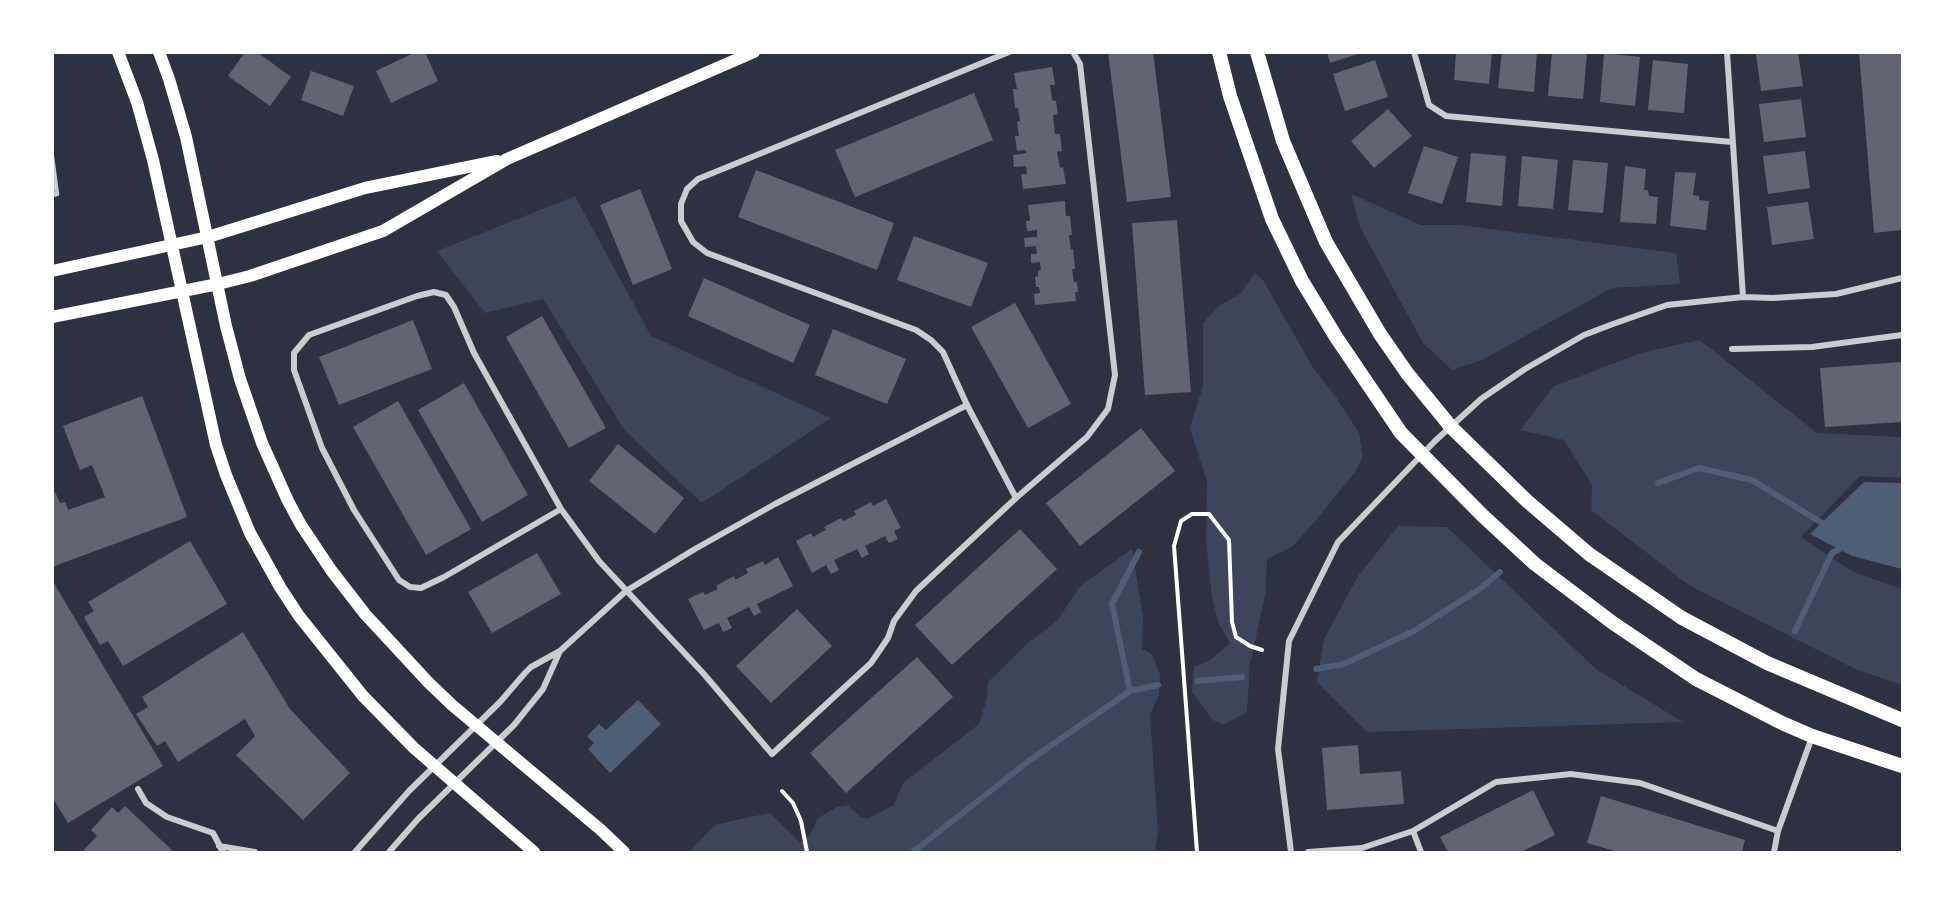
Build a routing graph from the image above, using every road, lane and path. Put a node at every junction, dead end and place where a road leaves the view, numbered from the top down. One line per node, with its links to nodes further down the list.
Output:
1 (118, 52): 15 (main road)
2 (159, 52): 14 (main road)
3 (754, 52): 12 (main road)
4 (1009, 52): 24 (street)
5 (1072, 52): 27 (street)
6 (1220, 52): 26 (main road)
7 (1257, 52): 25 (main road)
8 (1414, 52): 10 (street)
9 (1727, 52): 10 (street)
10 (1732, 142): 20 (street)
11 (52, 158): 13 (lane)
12 (507, 159): 14 (main road); 18 (main road)
13 (52, 195)
14 (208, 237): 15 (main road); 18 (main road)
15 (173, 245): 16 (main road); 19 (main road)
16 (52, 271)
17 (1902, 278): 20 (street)
18 (218, 284): 19 (main road); 33 (main road)
19 (182, 291): 21 (main road); 36 (main road)
20 (1743, 297): 25 (street)
21 (52, 317)
22 (1902, 335): 23 (street)
23 (1732, 349)
24 (967, 405): 27 (street); 29 (street)
25 (1451, 427): 26 (street); 32 (main road)
26 (1422, 454): 34 (main road); 51 (street)
27 (1016, 498): 29 (street)
28 (561, 509): 28 (street); 29 (street)
29 (626, 591): 31 (street)
30 (1262, 650): 50 (path)
31 (560, 651): 33 (street); 35 (street)
32 (1902, 720)
33 (477, 725): 35 (main road); 36 (street)
34 (1812, 736): 37 (main road); 42 (street)
35 (497, 742): 38 (street); 48 (main road)
36 (435, 766): 38 (main road); 45 (street)
37 (1902, 766)
38 (454, 783): 46 (street); 47 (main road)
39 (138, 789): 43 (street)
40 (782, 791): 49 (path)
41 (1413, 831): 42 (street); 52 (street); 53 (street)
42 (1778, 831): 54 (street)
43 (221, 849): 44 (street)
44 (255, 852)
45 (355, 852)
46 (389, 852)
47 (534, 852)
48 (624, 852)
49 (807, 852)
50 (1197, 852)
51 (1291, 852)
52 (1308, 852)
53 (1421, 852)
54 (1774, 852)

